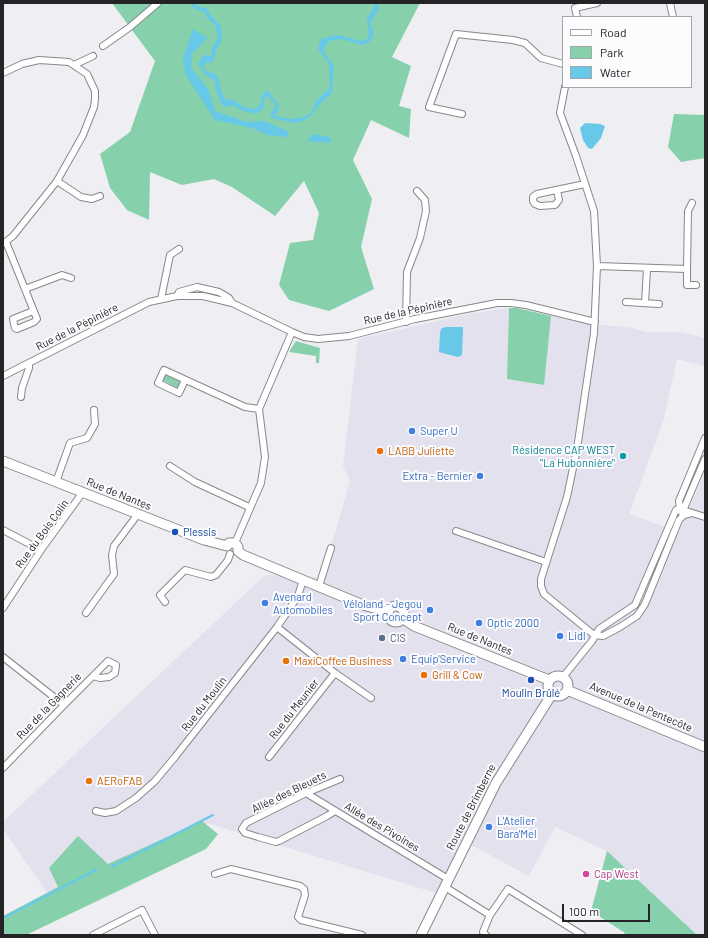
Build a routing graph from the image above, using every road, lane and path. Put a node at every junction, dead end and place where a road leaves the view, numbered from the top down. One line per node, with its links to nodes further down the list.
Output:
1 (158, 3): 7 (street)
2 (597, 3): 4 (street)
3 (670, 3): 6 (street)
4 (575, 6): 5 (street)
5 (577, 16)
6 (673, 16)
7 (103, 46)
8 (93, 56): 10 (street)
9 (562, 64): 13 (street)
10 (74, 65): 11 (street); 14 (street)
11 (3, 73)
12 (565, 88): 15 (street)
13 (462, 114)
14 (57, 181): 18 (street); 20 (street)
15 (585, 184): 16 (street); 22 (street)
16 (557, 190)
17 (417, 191): 33 (street)
18 (100, 196)
19 (692, 203): 24 (street)
20 (5, 243): 27 (street)
21 (178, 249): 28 (street)
22 (597, 266): 23 (street); 34 (street)
23 (647, 269): 24 (street); 30 (street)
24 (687, 269): 26 (street)
25 (71, 278): 27 (street)
26 (696, 286)
27 (25, 289): 32 (street)
28 (161, 299): 35 (street, Rue de la Pépinière); 36 (street, Rue de la Pépinière)
29 (626, 302): 30 (street)
30 (645, 303): 31 (street)
31 (659, 304)
32 (33, 311)
33 (406, 322): 34 (street, Rue de la Pépinière); 35 (street, Rue de la Pépinière)
34 (595, 322): 57 (street)
35 (292, 332): 40 (street)
36 (28, 363): 37 (street, Rue de la Pépinière); 39 (street)
37 (3, 376)
38 (185, 380): 38 (street); 40 (street)
39 (22, 397)
40 (259, 409): 48 (street)
41 (94, 410): 46 (street)
42 (705, 438): 49 (street)
43 (705, 459): 49 (street)
44 (3, 461): 46 (main road, Rue de Nantes)
45 (170, 466): 48 (street)
46 (56, 482): 47 (main road, Rue de Nantes)
47 (84, 492): 50 (main road, Rue de Nantes); 56 (street, Rue du Bois Colin)
48 (249, 507): 55 (street)
49 (680, 513): 51 (street); 63 (street); 64 (street)
50 (138, 514): 55 (main road, Rue de Nantes); 62 (street)
51 (705, 517)
52 (3, 530): 56 (street)
53 (456, 532): 57 (street)
54 (331, 548): 59 (street)
55 (232, 549): 58 (main road, Rue de Nantes); 60 (street)
56 (41, 550): 61 (street, Rue du Bois Colin)
57 (546, 562): 66 (street)
58 (303, 580): 59 (main road, Rue de Nantes); 65 (street, Rue du Moulin)
59 (319, 586): 71 (main road, Rue de Nantes)
60 (165, 602)
61 (3, 608)
62 (86, 613)
63 (619, 616): 64 (street); 64 (street); 66 (street)
64 (624, 625): 66 (street)
65 (277, 627): 68 (street); 82 (street, Rue du Moulin)
66 (594, 635): 70 (street)
67 (3, 657): 75 (street)
68 (335, 673): 74 (street); 77 (street, Rue du Meunier)
69 (93, 676): 75 (street, Rue de la Gagnerie)
70 (563, 677): 71 (main road); 72 (main road)
71 (549, 680): 73 (main road)
72 (567, 690): 73 (main road); 76 (main road, Avenue de la Pentecôte)
73 (552, 694): 84 (main road, Route de Brimberne)
74 (371, 698)
75 (64, 705): 78 (street, Rue de la Gagnerie)
76 (705, 747)
77 (269, 757)
78 (3, 768)
79 (340, 779): 80 (street, Allée des Bleuets)
80 (306, 793): 81 (street, Allée des Pivoines); 81 (street, Allée des Bleuets)
81 (335, 810): 84 (street, Allée des Pivoines)
82 (96, 811)
83 (216, 874): 88 (street)
84 (446, 883): 85 (street, Allée des Pivoines); 89 (main road, Route de Brimberne)
85 (490, 915): 90 (street); 91 (street)
86 (93, 935): 87 (street)
87 (155, 935)
88 (362, 935)
89 (421, 935)
90 (486, 935)
91 (582, 935)

